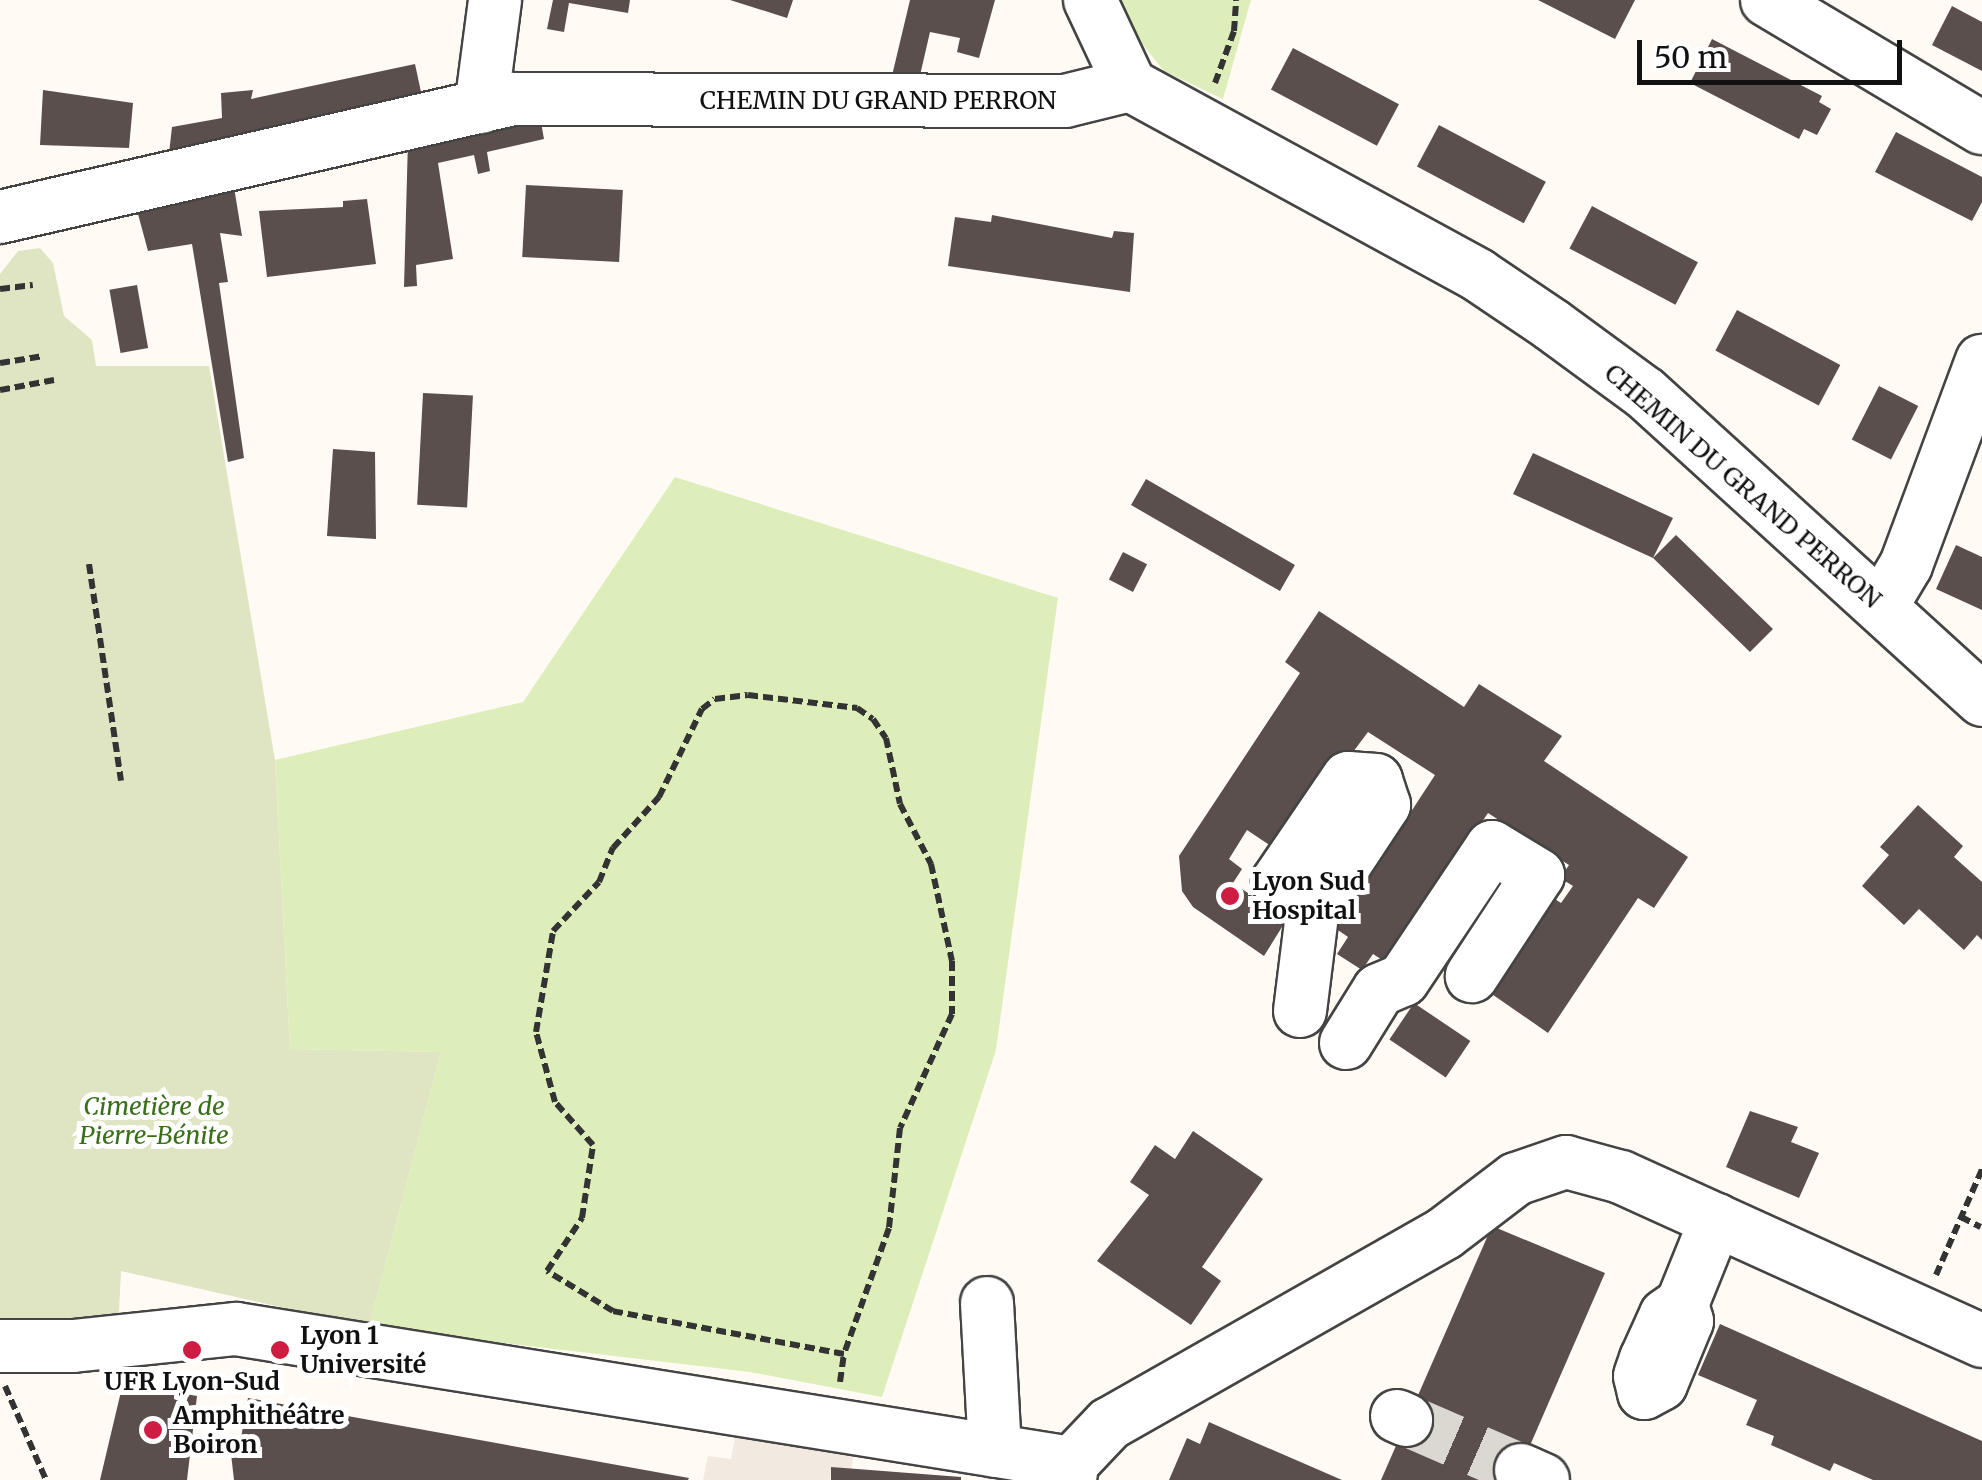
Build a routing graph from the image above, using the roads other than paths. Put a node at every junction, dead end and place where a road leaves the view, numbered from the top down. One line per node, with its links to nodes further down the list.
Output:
1 (495, 0): 5 (street)
2 (1090, 0): 4 (street)
3 (1767, 0): 6 (street)
4 (1130, 85): 5 (street, CHEMIN DU GRAND PERRON); 9 (street, CHEMIN DU GRAND PERRON)
5 (480, 107): 7 (street, CHEMIN DU GRAND PERRON)
6 (1982, 128)
7 (0, 216)
8 (1982, 361): 9 (street)
9 (1882, 607): 10 (street, CHEMIN DU GRAND PERRON)
10 (1982, 700)
11 (1312, 914): 13 (street)
12 (1472, 976): 14 (street)
13 (1300, 1011)
14 (1346, 1043)
15 (1716, 1220): 17 (street); 18 (street); 21 (street)
16 (988, 1303): 20 (street)
17 (1682, 1304)
18 (1982, 1341)
19 (0, 1346): 20 (street)
20 (995, 1451): 21 (street)
21 (1071, 1472)

